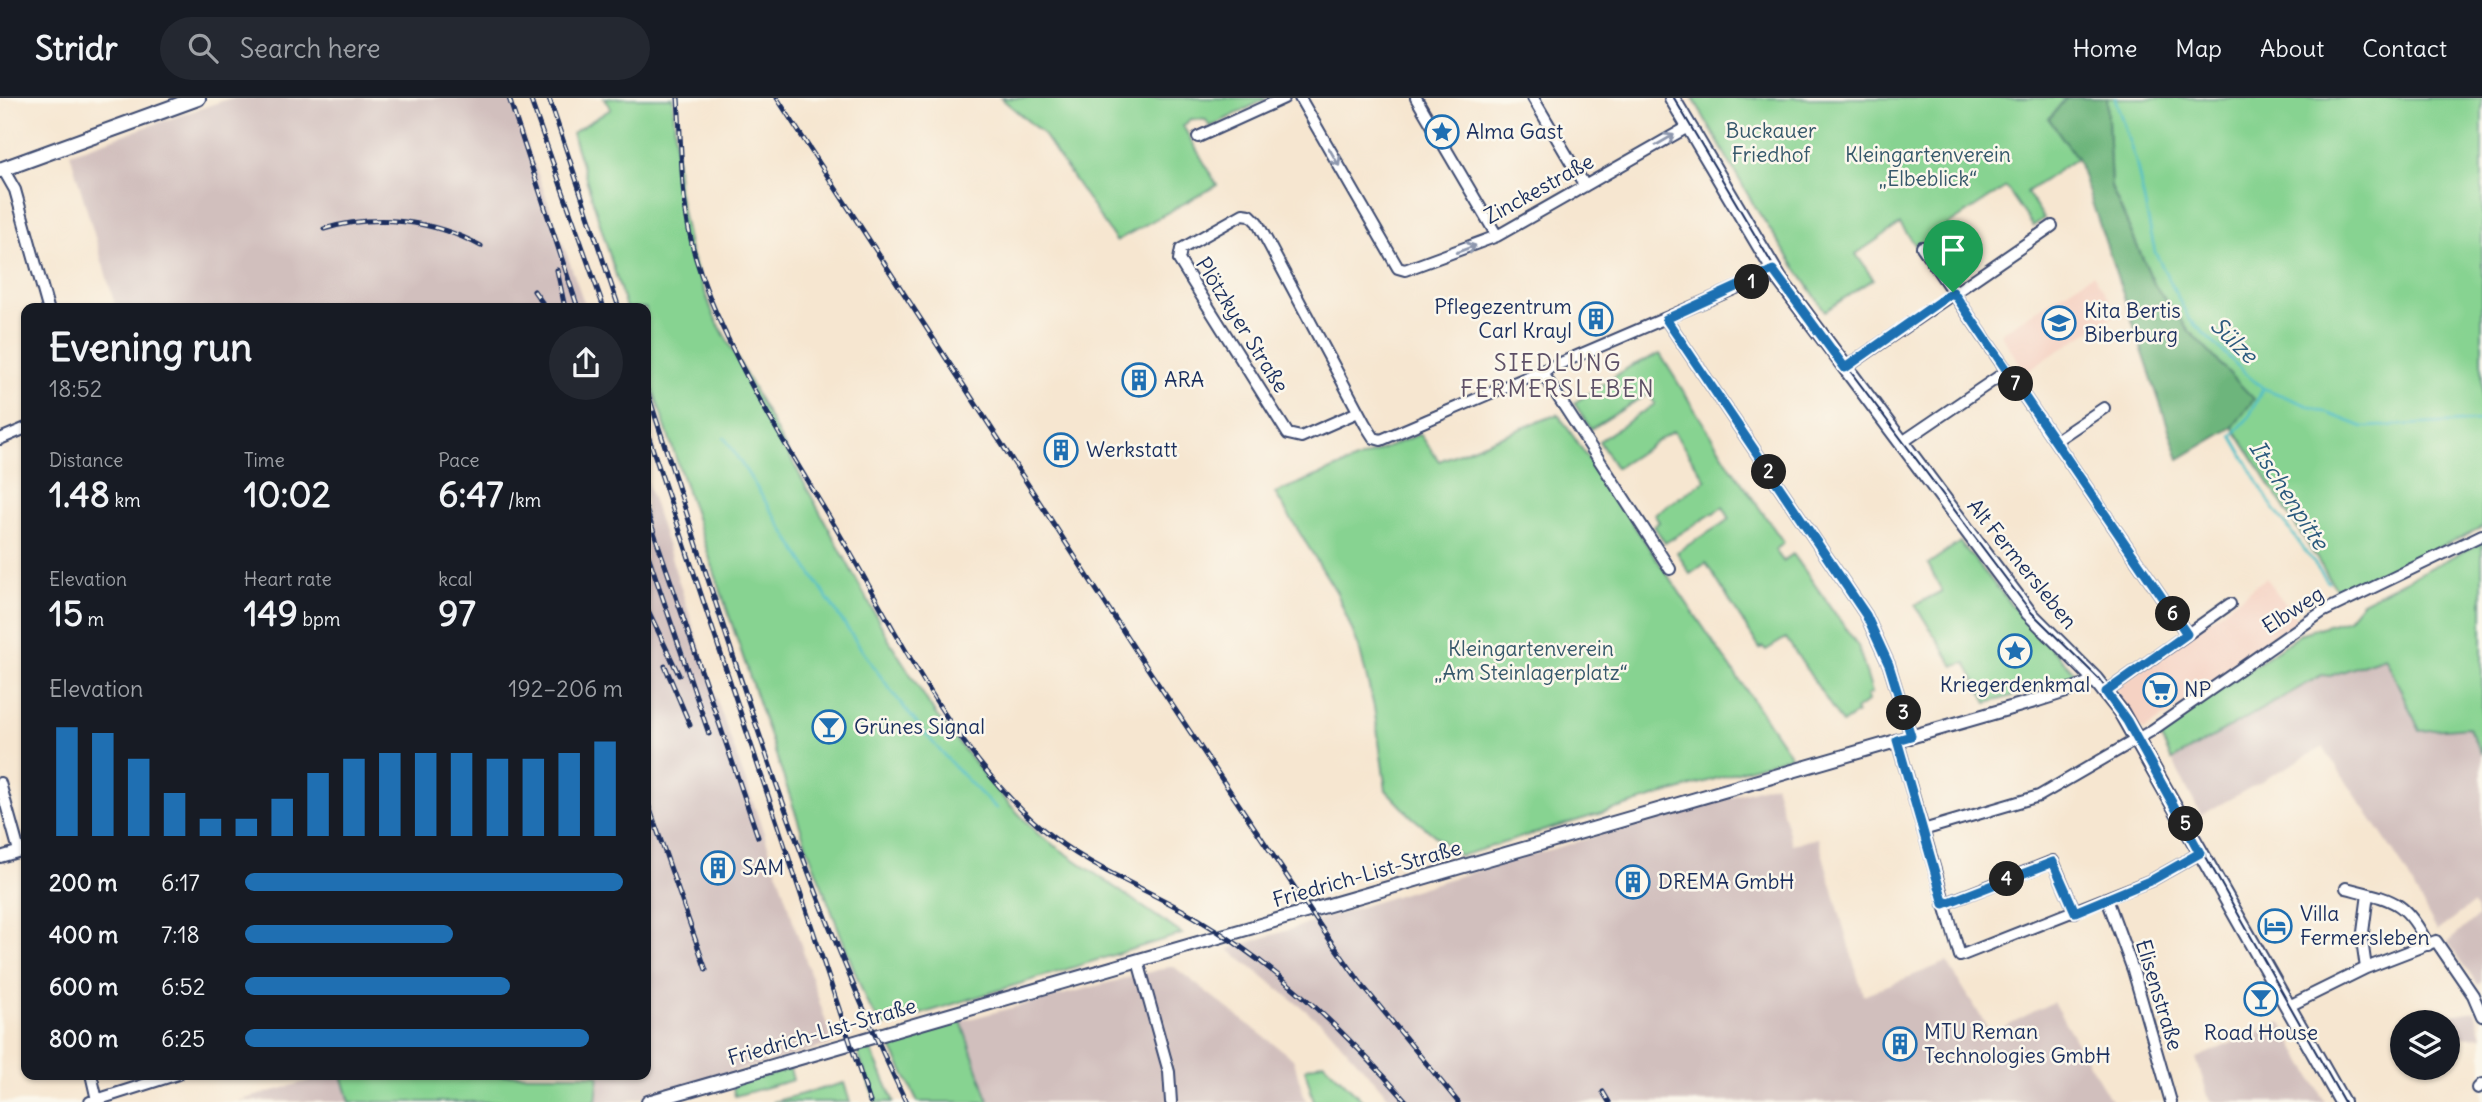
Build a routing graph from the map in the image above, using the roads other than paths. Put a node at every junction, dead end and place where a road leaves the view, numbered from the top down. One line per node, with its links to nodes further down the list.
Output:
1 (198, 98): 9 (main road)
2 (1284, 98): 8 (street)
3 (1300, 98): 12 (street, Zinckestraße, one-way to 12)
4 (1416, 98): 12 (street)
5 (1533, 98): 10 (street)
6 (1672, 98): 7 (main road, Alt Fermersleben)
7 (1688, 127): 10 (street, Zinckestraße, one-way to 7); 14 (main road, Alt Fermersleben)
8 (1198, 137)
9 (1, 170): 16 (street)
10 (1585, 186): 12 (street, Zinckestraße)
11 (2052, 226): 15 (street)
12 (1497, 236)
13 (1922, 247): 15 (street)
14 (1773, 270): 17 (street); 18 (main road, Alt Fermersleben)
15 (1953, 292): 18 (street); 19 (street)
16 (47, 303)
17 (1666, 319): 20 (street); 33 (street)
18 (1845, 368): 26 (main road, Alt Fermersleben)
19 (2007, 371): 25 (street); 26 (street)
20 (1542, 372): 22 (street, Plötzkyer Straße); 28 (street)
21 (2104, 408): 25 (street)
22 (1358, 412): 22 (street, Plötzkyer Straße)
23 (21, 430): 24 (street)
24 (0, 439)
25 (2054, 441): 30 (street)
26 (1901, 443): 31 (main road, Alt Fermersleben)
27 (2482, 535): 34 (street, Elbweg)
28 (1670, 569)
29 (2230, 604): 30 (street)
30 (2187, 634): 32 (street)
31 (2095, 678): 32 (main road, Alt Fermersleben); 33 (street, Friedrich-List-Straße)
32 (2106, 692): 34 (main road, Alt Fermersleben)
33 (1911, 736): 35 (street, Friedrich-List-Straße)
34 (2138, 739): 37 (street, Elbweg); 40 (main road, Alt Fermersleben)
35 (1897, 740): 37 (street); 48 (street, Friedrich-List-Straße)
36 (0, 783): 38 (street)
37 (1923, 830): 45 (street)
38 (21, 842)
39 (21, 851): 41 (street)
40 (2202, 852): 44 (street); 50 (main road, Alt Fermersleben)
41 (0, 857)
42 (2346, 888): 43 (street)
43 (2368, 894): 47 (street); 49 (street)
44 (2107, 900): 46 (street); 57 (street, Elisenstraße)
45 (1944, 904): 46 (street); 46 (street)
46 (2075, 912)
47 (2428, 945): 49 (street); 51 (street)
48 (1138, 961): 55 (street, Friedrich-List-Straße); 56 (street)
49 (2366, 968): 50 (street)
50 (2289, 1006): 58 (main road, Alt Fermersleben)
51 (2482, 1016)
52 (92, 1080): 54 (street)
53 (159, 1080): 54 (street)
54 (94, 1101)
55 (648, 1102)
56 (1171, 1102)
57 (2172, 1102)
58 (2342, 1102)

